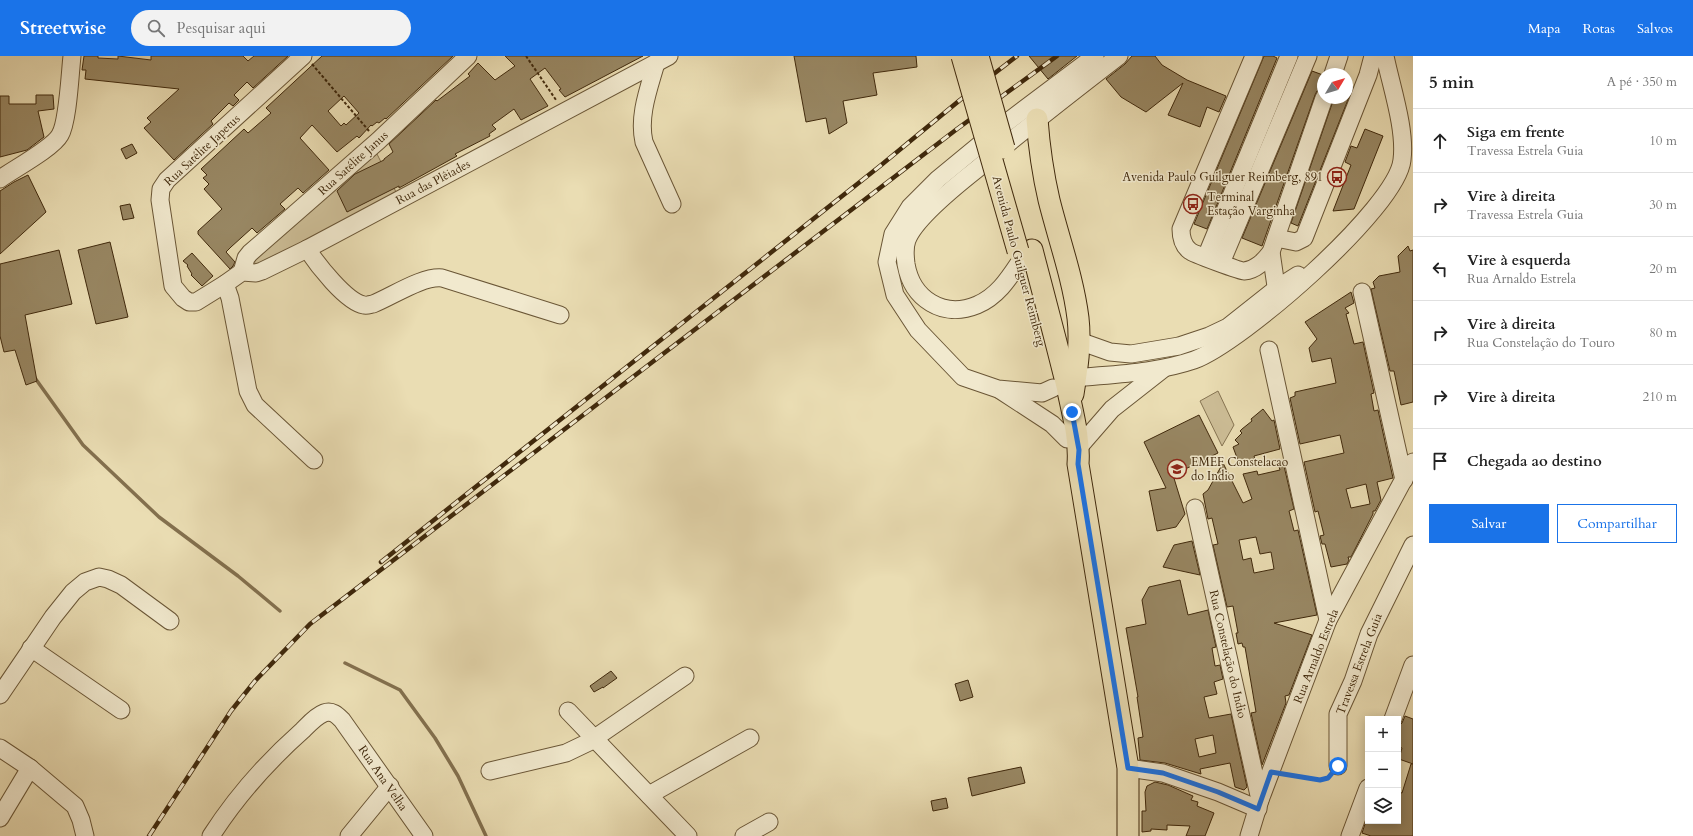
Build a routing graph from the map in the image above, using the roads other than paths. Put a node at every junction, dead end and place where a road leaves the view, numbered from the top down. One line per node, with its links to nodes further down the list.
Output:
1 (72, 56): 17 (street)
2 (468, 56): 24 (street, Rua Satélite Janus)
3 (962, 56): 21 (main road, Avenida Paulo Guilguer Reimberg, bridge)
4 (978, 56): 21 (main road, Avenida Paulo Guilguer Reimberg, bridge)
5 (1095, 56): 34 (street)
6 (1119, 56): 16 (street)
7 (1254, 56): 23 (street)
8 (1289, 56): 23 (street)
9 (1308, 56): 23 (street)
10 (1339, 56): 14 (street)
11 (1373, 57): 20 (street); 22 (street)
12 (306, 59): 25 (street, Rua Satélite Japetus)
13 (663, 60): 18 (street); 19 (street, Rua das Plêiades)
14 (1335, 68)
15 (1322, 104): 20 (street)
16 (1037, 119): 21 (street); 30 (main road)
17 (0, 178)
18 (672, 204)
19 (307, 249): 24 (street, Rua das Plêiades); 29 (street)
20 (1273, 252): 23 (street); 26 (street); 28 (street)
21 (1024, 254): 33 (main road, Avenida Paulo Guilguer Reimberg)
22 (1330, 257): 26 (street); 28 (street)
23 (1213, 260)
24 (242, 272): 25 (street)
25 (225, 284): 36 (street)
26 (1276, 289): 28 (street)
27 (1362, 292): 38 (street)
28 (1265, 306): 30 (street); 32 (street)
29 (560, 315)
30 (1079, 342): 33 (main road)
31 (1269, 350): 41 (street)
32 (1163, 369): 33 (street); 35 (street)
33 (1065, 383): 34 (street); 35 (main road, Avenida Paulo Guilguer Reimberg); 35 (main road, Avenida Paulo Guilguer Reimberg)
34 (998, 389): 35 (street)
35 (1074, 450): 55 (main road, Avenida Paulo Guilguer Reimberg)
36 (314, 460)
37 (1413, 462): 38 (street, Rua Arnaldo Estrela)
38 (1404, 480): 41 (street, Rua Arnaldo Estrela)
39 (1195, 508): 60 (street, Rua Constelação do Indio)
40 (1413, 545): 53 (street, Travessa Estrela Guia)
41 (1328, 620): 60 (street, Rua Arnaldo Estrela)
42 (170, 621): 43 (street)
43 (31, 648): 46 (street); 47 (street)
44 (685, 676): 50 (street)
45 (1410, 680): 49 (street)
46 (0, 695)
47 (122, 710)
48 (568, 711): 50 (street)
49 (1394, 716)
50 (594, 738): 56 (street); 58 (street)
51 (750, 738): 58 (street)
52 (0, 748): 54 (street)
53 (1338, 766)
54 (30, 768): 61 (street); 63 (street)
55 (1128, 768): 60 (street); 69 (main road, Avenida Paulo Guilguer Reimberg)
56 (490, 771)
57 (390, 786): 64 (street, Rua Ana Velha); 65 (street); 66 (street, Rua Ana Velha)
58 (649, 795): 67 (street)
59 (1365, 796): 71 (street)
60 (1259, 805): 70 (street, Rua Arnaldo Estrela)
61 (0, 818)
62 (769, 822): 68 (street)
63 (85, 836)
64 (211, 836)
65 (349, 836)
66 (424, 836)
67 (688, 836)
68 (744, 836)
69 (1128, 836)
70 (1249, 836)
71 (1350, 836)

